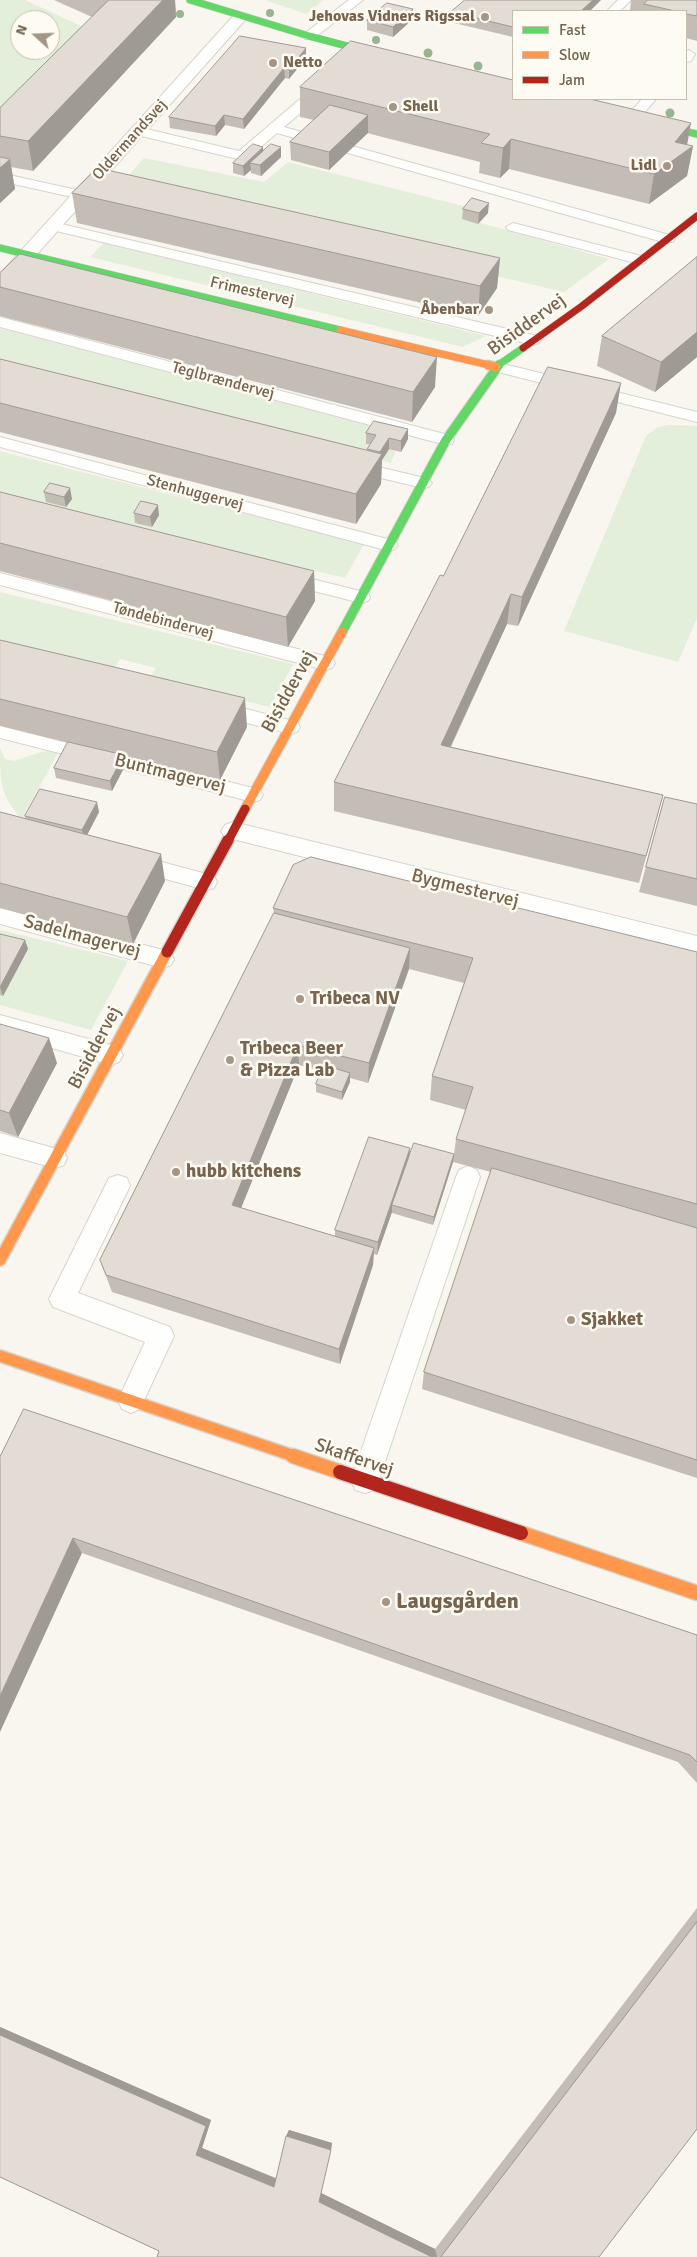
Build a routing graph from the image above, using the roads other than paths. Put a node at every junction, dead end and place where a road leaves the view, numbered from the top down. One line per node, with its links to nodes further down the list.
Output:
1 (190, 0): 5 (street)
2 (357, 0): 6 (lane)
3 (625, 0): 4 (lane)
4 (614, 10)
5 (240, 17): 6 (street); 14 (street, Oldermandsvej)
6 (308, 36): 7 (street)
7 (364, 50): 8 (street); 9 (lane)
8 (392, 58)
9 (349, 64)
10 (334, 76): 13 (lane)
11 (648, 100): 12 (lane)
12 (627, 117): 15 (street)
13 (274, 128): 14 (lane); 21 (lane)
14 (138, 131): 17 (street, Oldermandsvej)
15 (697, 134)
16 (0, 177): 17 (lane)
17 (81, 195): 19 (street, Oldermandsvej)
18 (697, 216): 21 (street, Bisiddervej)
19 (53, 226): 23 (street, Oldermandsvej); 27 (lane)
20 (513, 227): 24 (lane)
21 (668, 239): 24 (street, Bisiddervej)
22 (0, 248): 23 (street, Frimestervej)
23 (27, 255): 25 (street, Oldermandsvej); 28 (street, Frimestervej)
24 (640, 260): 27 (street, Bisiddervej)
25 (0, 285)
26 (0, 322): 30 (lane, Teglbrændervej)
27 (533, 340): 28 (street, Bisiddervej)
28 (496, 367): 29 (lane); 30 (street, Bisiddervej)
29 (697, 417)
30 (446, 440): 33 (street, Bisiddervej)
31 (0, 442): 34 (lane, Stenhuggervej)
32 (336, 462): 33 (lane)
33 (423, 483): 34 (street, Bisiddervej)
34 (389, 545): 37 (street, Bisiddervej)
35 (266, 574): 37 (lane)
36 (0, 579): 38 (lane, Tøndebindervej)
37 (361, 597): 38 (street, Bisiddervej)
38 (325, 663): 40 (street, Bisiddervej)
39 (193, 703): 40 (lane)
40 (290, 727): 42 (street, Bisiddervej)
41 (0, 731): 42 (lane, Buntmagervej)
42 (253, 795): 43 (street, Bisiddervej)
43 (233, 831): 45 (street, Bisiddervej); 47 (street, Bygmestervej)
44 (112, 857): 45 (lane)
45 (206, 882): 48 (street, Bisiddervej)
46 (0, 916): 48 (lane, Sadelmagervej)
47 (697, 946)
48 (163, 959): 50 (street, Bisiddervej)
49 (0, 1024): 50 (lane)
50 (111, 1055): 52 (street, Bisiddervej)
51 (0, 1143): 52 (lane)
52 (55, 1158): 55 (street, Bisiddervej)
53 (468, 1177): 58 (lane)
54 (118, 1186): 57 (lane)
55 (0, 1260)
56 (0, 1356): 57 (street, Skaffervej)
57 (131, 1400): 58 (street, Skaffervej)
58 (365, 1480): 59 (street, Skaffervej)
59 (697, 1593)

